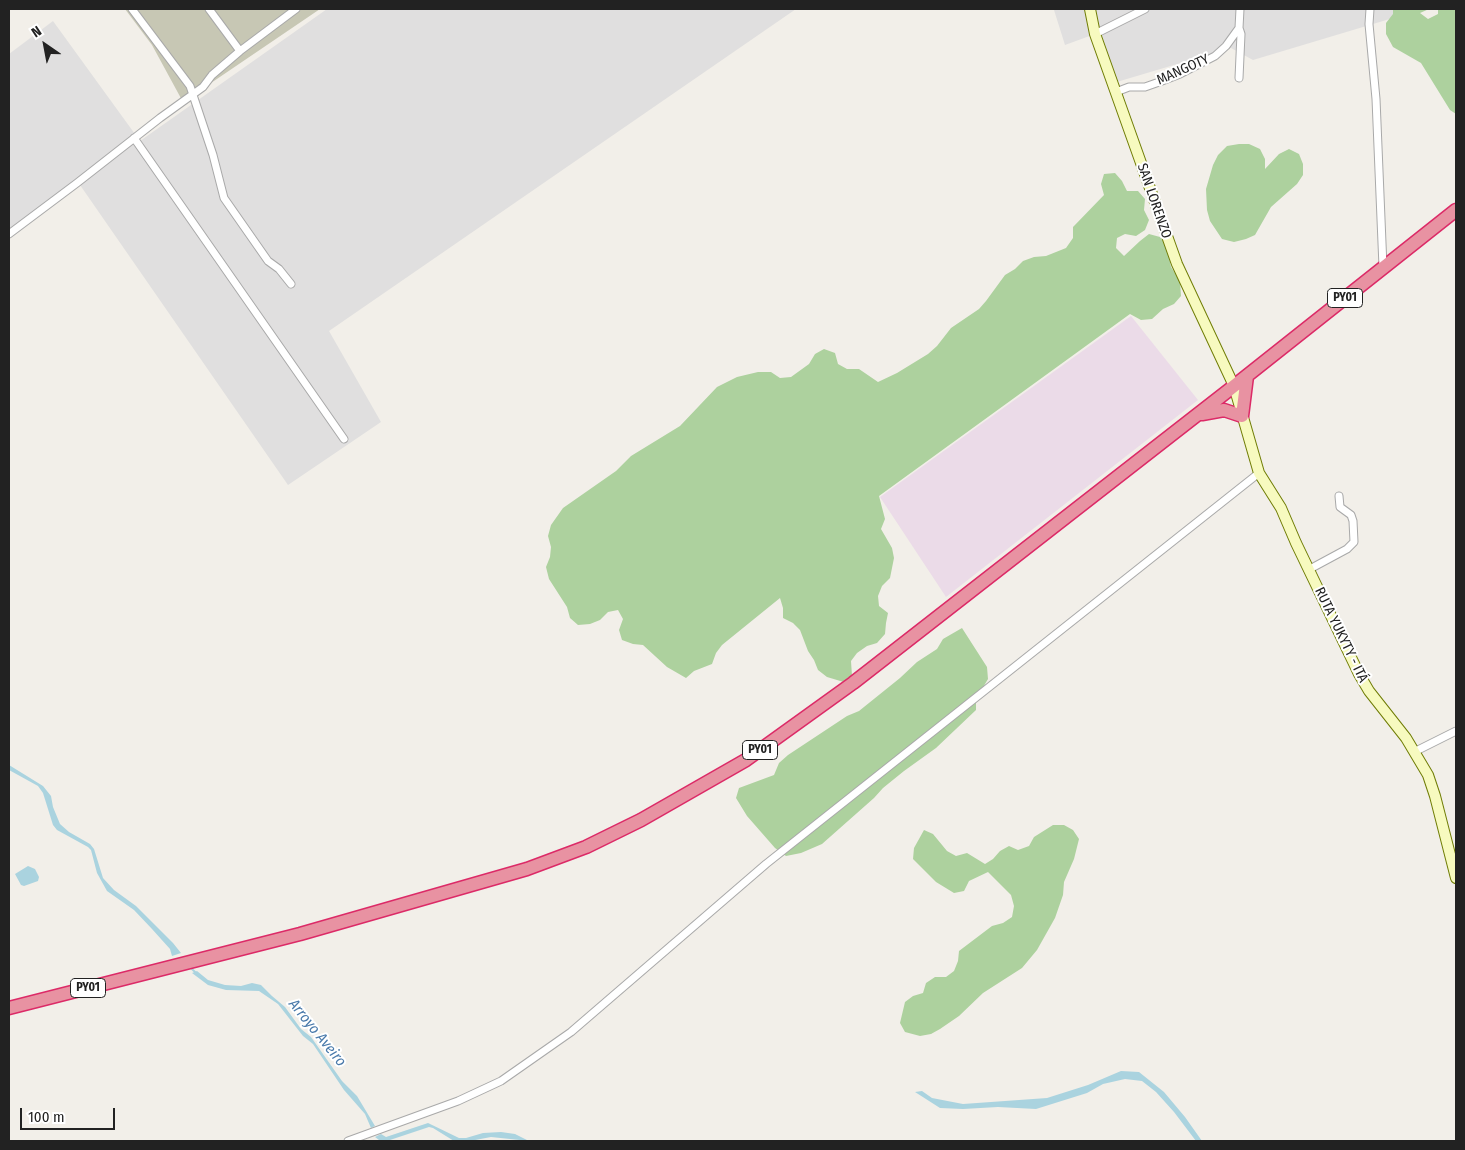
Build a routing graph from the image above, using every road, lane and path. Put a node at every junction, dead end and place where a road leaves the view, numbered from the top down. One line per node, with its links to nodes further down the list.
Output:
1 (132, 9): 14 (street)
2 (209, 9): 11 (street)
3 (296, 9): 8 (street)
4 (1090, 9): 10 (main road, SAN LORENZO)
5 (1145, 9): 10 (street)
6 (1240, 9): 9 (street)
7 (1370, 9): 18 (street)
8 (287, 11): 11 (street)
9 (1239, 28): 12 (street); 13 (street, MANGOTY)
10 (1095, 34): 13 (main road, SAN LORENZO)
11 (240, 50): 14 (street)
12 (1239, 78)
13 (1116, 92): 21 (main road, SAN LORENZO)
14 (193, 94): 15 (street); 19 (street)
15 (134, 138): 17 (street); 24 (street)
16 (1456, 210): 18 (highway, PY01)
17 (9, 234)
18 (1383, 267): 20 (highway, PY01)
19 (291, 284)
20 (1247, 376): 21 (highway, PY01); 23 (highway)
21 (1234, 386): 22 (highway, PY01); 23 (main road, RUTA YUKYTY - ITÁ)
22 (1197, 415): 23 (highway); 31 (highway, PY01)
23 (1242, 416): 25 (main road, RUTA YUKYTY - ITÁ)
24 (344, 439)
25 (1259, 472): 27 (main road, RUTA YUKYTY - ITÁ); 32 (street)
26 (1340, 496): 27 (street)
27 (1308, 570): 29 (main road, RUTA YUKYTY - ITÁ)
28 (1456, 731): 29 (street)
29 (1414, 752): 30 (main road, RUTA YUKYTY - ITÁ)
30 (1456, 878)
31 (9, 1008)
32 (348, 1141)

